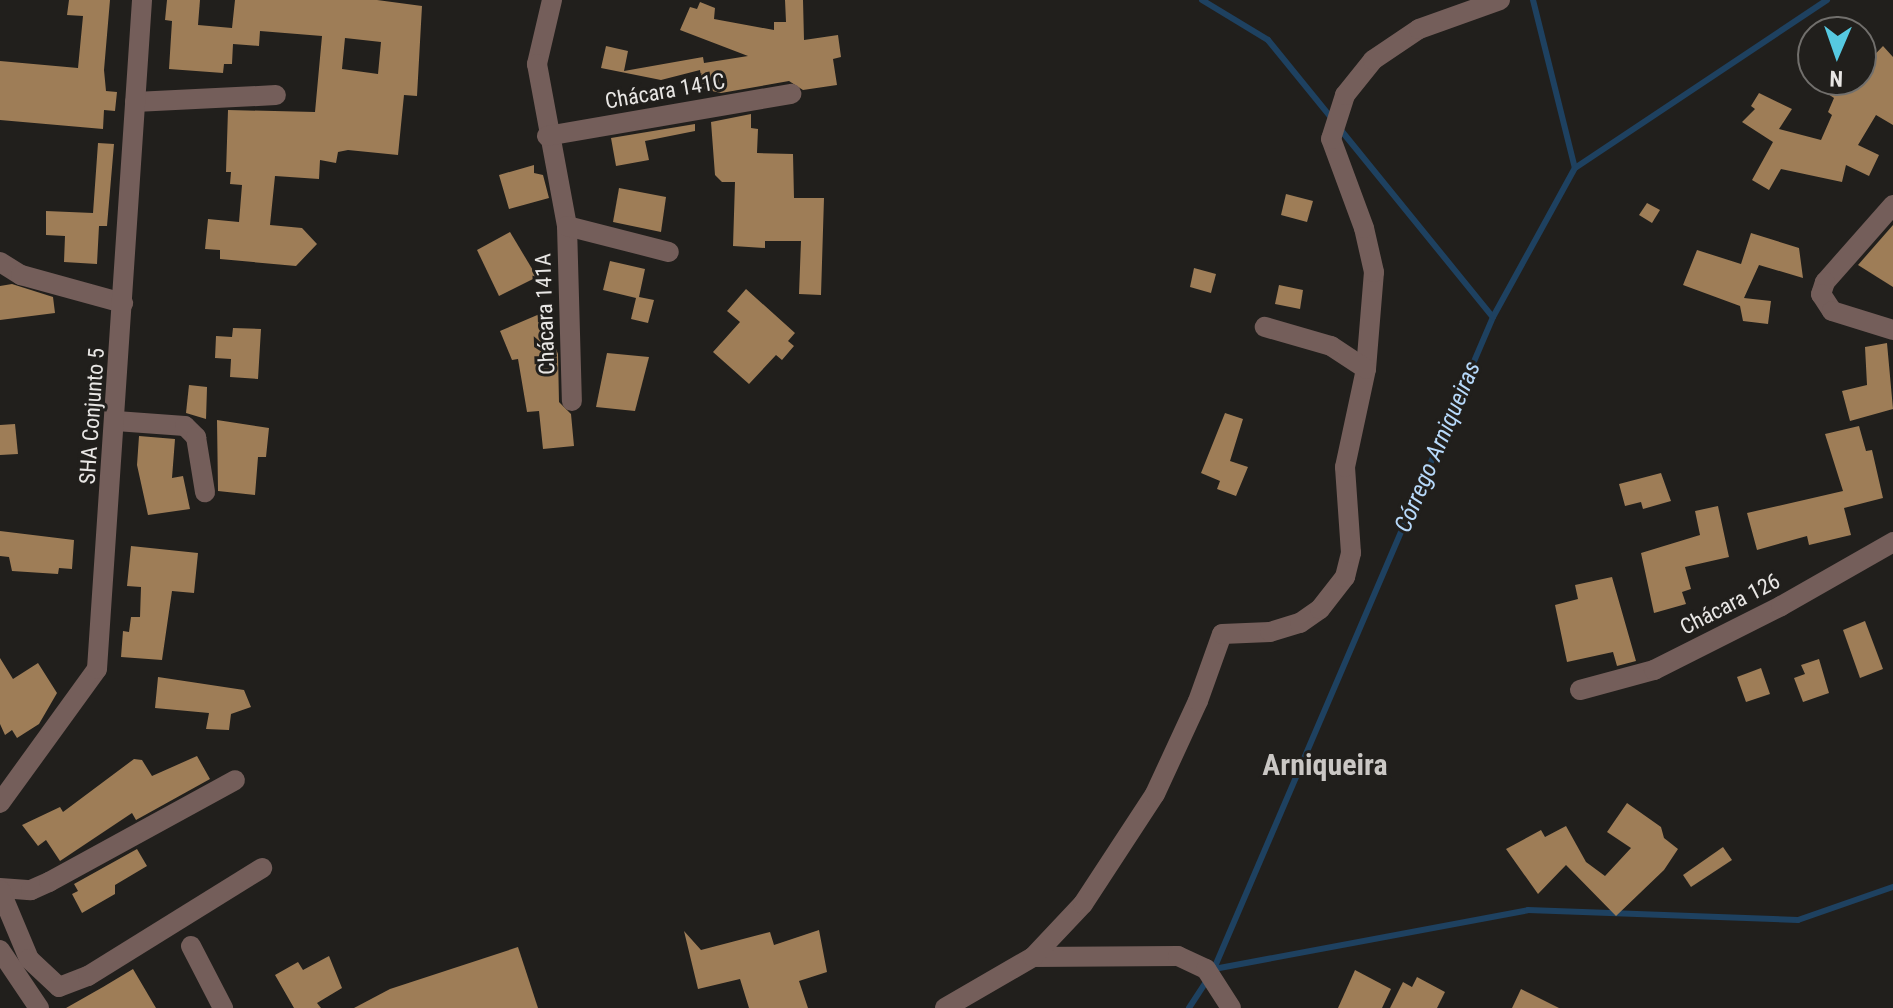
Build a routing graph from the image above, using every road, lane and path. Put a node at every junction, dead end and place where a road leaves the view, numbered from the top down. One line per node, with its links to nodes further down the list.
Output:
1 (142, 0): 6 (street, SHA Conjunto 5)
2 (552, 0): 7 (street, Chácara 141A)
3 (1500, 0): 15 (street)
4 (791, 94): 7 (street, Chácara 141C)
5 (276, 95): 6 (street)
6 (135, 102): 12 (street, SHA Conjunto 5)
7 (547, 136): 9 (street, Chácara 141A)
8 (1893, 205): 14 (street)
9 (567, 226): 10 (street, Chácara 141A); 16 (street, Chácara 141A)
10 (669, 252)
11 (0, 262): 12 (street)
12 (123, 303): 17 (street, SHA Conjunto 5)
13 (1265, 327): 15 (street)
14 (1893, 330)
15 (1366, 369): 27 (street)
16 (572, 401)
17 (116, 421): 18 (street); 22 (street, SHA Conjunto 5)
18 (205, 492)
19 (1893, 542): 20 (street, Chácara 126)
20 (1580, 690)
21 (235, 780): 24 (street)
22 (0, 803)
23 (262, 868): 24 (street)
24 (0, 889)
25 (191, 946): 29 (street)
26 (0, 950): 28 (street)
27 (1033, 957): 30 (street); 31 (street)
28 (39, 1008)
29 (223, 1008)
30 (945, 1008)
31 (1231, 1008)

